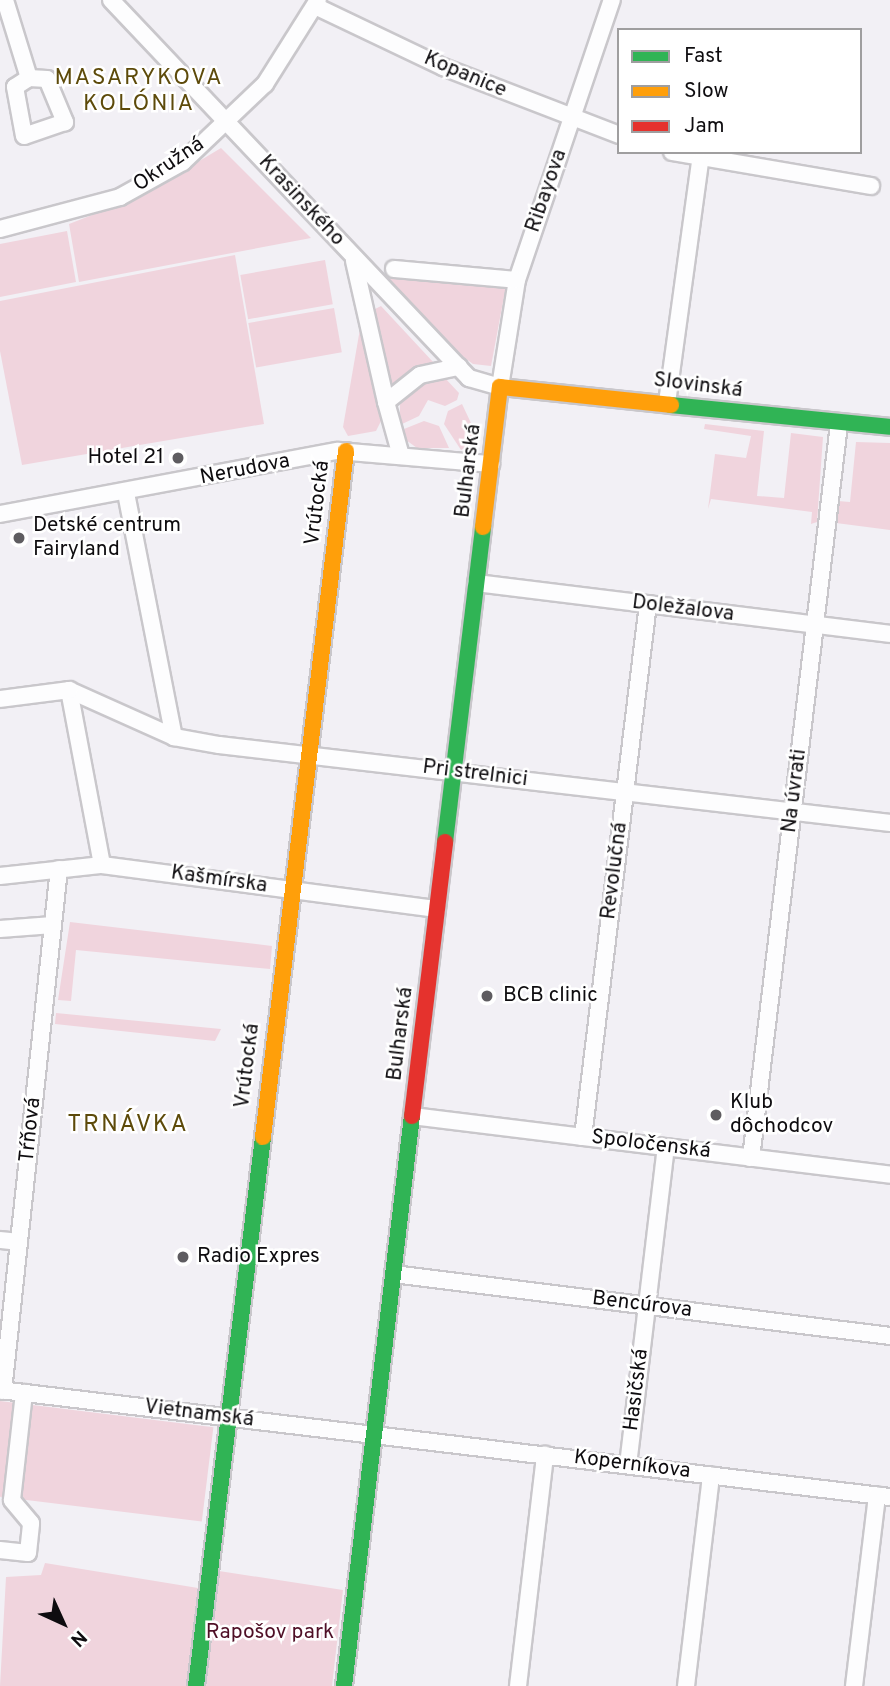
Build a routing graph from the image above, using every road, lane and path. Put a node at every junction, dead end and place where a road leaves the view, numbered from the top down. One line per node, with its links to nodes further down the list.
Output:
1 (5, 0): 5 (street)
2 (111, 0): 7 (street, Krasinského)
3 (612, 0): 6 (street, Ribayova)
4 (316, 3): 6 (street, Kopanice); 7 (street, Okružná)
5 (29, 78)
6 (572, 119): 8 (street, Kopanice); 15 (street, Ribayova)
7 (228, 122): 12 (street, Okružná); 13 (street, Krasinského)
8 (617, 134)
9 (678, 154): 10 (street)
10 (700, 162): 11 (street); 19 (street)
11 (871, 186)
12 (0, 229)
13 (352, 256): 16 (street, Krasinského); 18 (street)
14 (394, 269): 15 (street)
15 (517, 280): 17 (street, Ribayova)
16 (459, 367): 17 (street, Krasinského); 18 (street)
17 (500, 387): 19 (street, Slovinská); 24 (street, Bulharská)
18 (386, 402): 23 (street)
19 (667, 403): 20 (street, Slovinská)
20 (839, 424): 21 (street, Slovinská); 29 (street, Na úvrati)
21 (890, 426)
22 (346, 451): 23 (street, Nerudova); 25 (street, Nerudova); 34 (street, Vrútocká)
23 (401, 456): 24 (street, Nerudova)
24 (491, 464): 27 (street, Bulharská)
25 (126, 493): 26 (street, Nerudova); 33 (street)
26 (0, 514)
27 (477, 583): 28 (street, Doležalova); 35 (street, Bulharská)
28 (648, 604): 29 (street, Doležalova); 36 (street, Revolučná)
29 (815, 625): 30 (street, Doležalova); 37 (street, Na úvrati)
30 (890, 634)
31 (69, 690): 32 (street); 33 (street, Pri strelnici); 39 (street)
32 (0, 699)
33 (174, 737): 34 (street, Pri strelnici)
34 (308, 754): 35 (street, Pri strelnici); 42 (street, Vrútocká)
35 (454, 771): 36 (street, Pri strelnici); 43 (street, Bulharská)
36 (625, 792): 37 (street, Pri strelnici); 47 (street, Revolučná)
37 (793, 811): 38 (street, Pri strelnici); 49 (street, Na úvrati)
38 (890, 823)
39 (102, 865): 40 (street, Kašmírska); 42 (street, Kašmírska)
40 (59, 869): 41 (street, Kašmírska); 44 (street, Tŕňová)
41 (0, 876)
42 (291, 891): 43 (street, Kašmírska); 58 (street, Vrútocká)
43 (437, 909): 46 (street, Bulharská)
44 (53, 925): 45 (street); 52 (street, Tŕňová)
45 (0, 929)
46 (412, 1116): 47 (street, Spoločenská); 53 (street, Bulharská)
47 (583, 1137): 48 (street, Spoločenská)
48 (666, 1147): 49 (street, Spoločenská); 54 (street, Hasičská)
49 (751, 1158): 50 (street, Spoločenská)
50 (890, 1175)
51 (0, 1240): 52 (street)
52 (19, 1242): 56 (street, Tŕňová)
53 (393, 1273): 54 (street, Bencúrova); 59 (street, Bulharská)
54 (647, 1305): 55 (street, Bencúrova); 61 (street, Hasičská)
55 (890, 1336)
56 (1, 1391): 57 (street, Vietnamská)
57 (24, 1394): 58 (street, Vietnamská); 64 (street)
58 (226, 1417): 59 (street, Vietnamská); 65 (street, Vrútocká)
59 (374, 1434): 60 (street, Koperníkova); 66 (street, Bulharská)
60 (545, 1455): 61 (street, Koperníkova); 67 (street)
61 (628, 1465): 62 (street, Koperníkova)
62 (711, 1475): 63 (street, Koperníkova); 68 (street)
63 (883, 1496): 69 (street)
64 (0, 1550)
65 (196, 1686)
66 (344, 1686)
67 (518, 1686)
68 (686, 1686)
69 (854, 1686)

